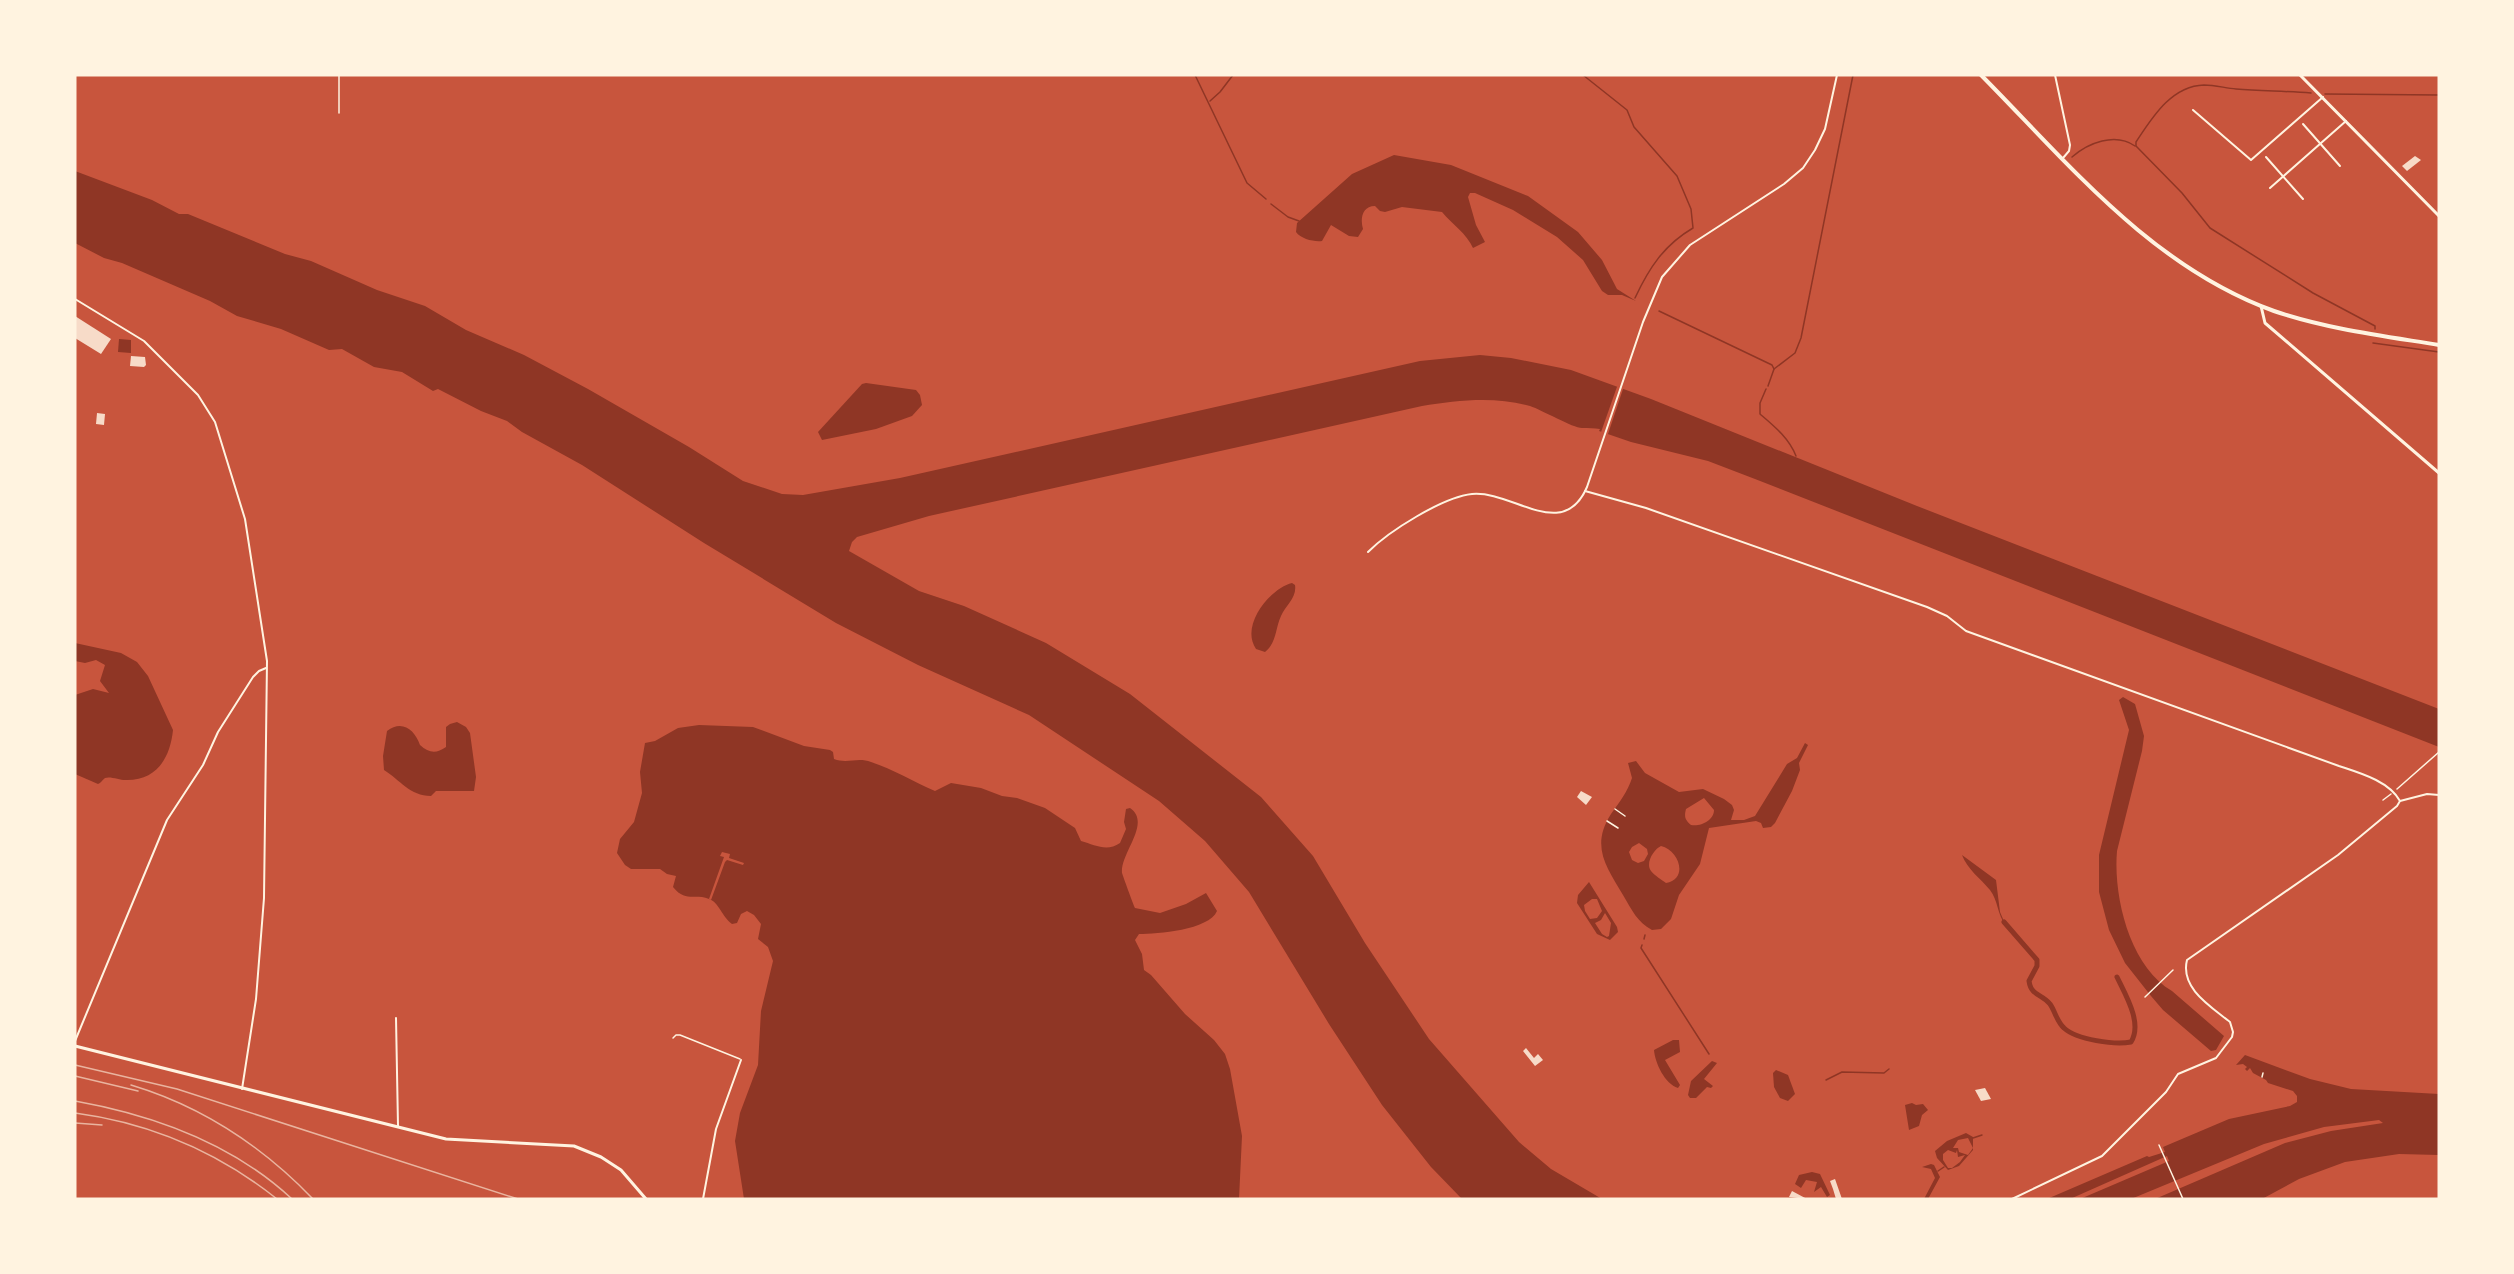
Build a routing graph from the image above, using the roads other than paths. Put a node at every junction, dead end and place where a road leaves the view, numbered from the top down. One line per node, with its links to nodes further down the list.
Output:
1 (1837, 75): 21 (street)
2 (1981, 75): 11 (main road)
3 (2055, 75): 11 (street)
4 (2300, 75): 5 (main road)
5 (2323, 97): 6 (street); 7 (main road)
6 (2193, 110)
7 (2346, 121): 9 (street); 16 (main road)
8 (2303, 124): 9 (street)
9 (2320, 144): 12 (street); 13 (street)
10 (2266, 157): 13 (street)
11 (2063, 158): 18 (main road)
12 (2340, 166)
13 (2283, 177): 14 (street); 15 (street)
14 (2270, 188)
15 (2303, 200)
16 (2439, 216)
17 (75, 299): 23 (street)
18 (2261, 306): 19 (main road); 20 (main road)
19 (2439, 345)
20 (2439, 473)
21 (1586, 489): 22 (street); 25 (street)
22 (1368, 552)
23 (266, 668): 28 (street); 31 (street)
24 (2439, 795): 25 (street)
25 (2400, 801): 35 (street)
26 (396, 1018): 32 (street)
27 (673, 1038): 30 (lane)
28 (75, 1041)
29 (75, 1047): 31 (main road)
30 (741, 1060): 34 (street)
31 (242, 1089): 32 (main road)
32 (398, 1128): 33 (main road)
33 (646, 1199)
34 (702, 1199)
35 (2012, 1199)

